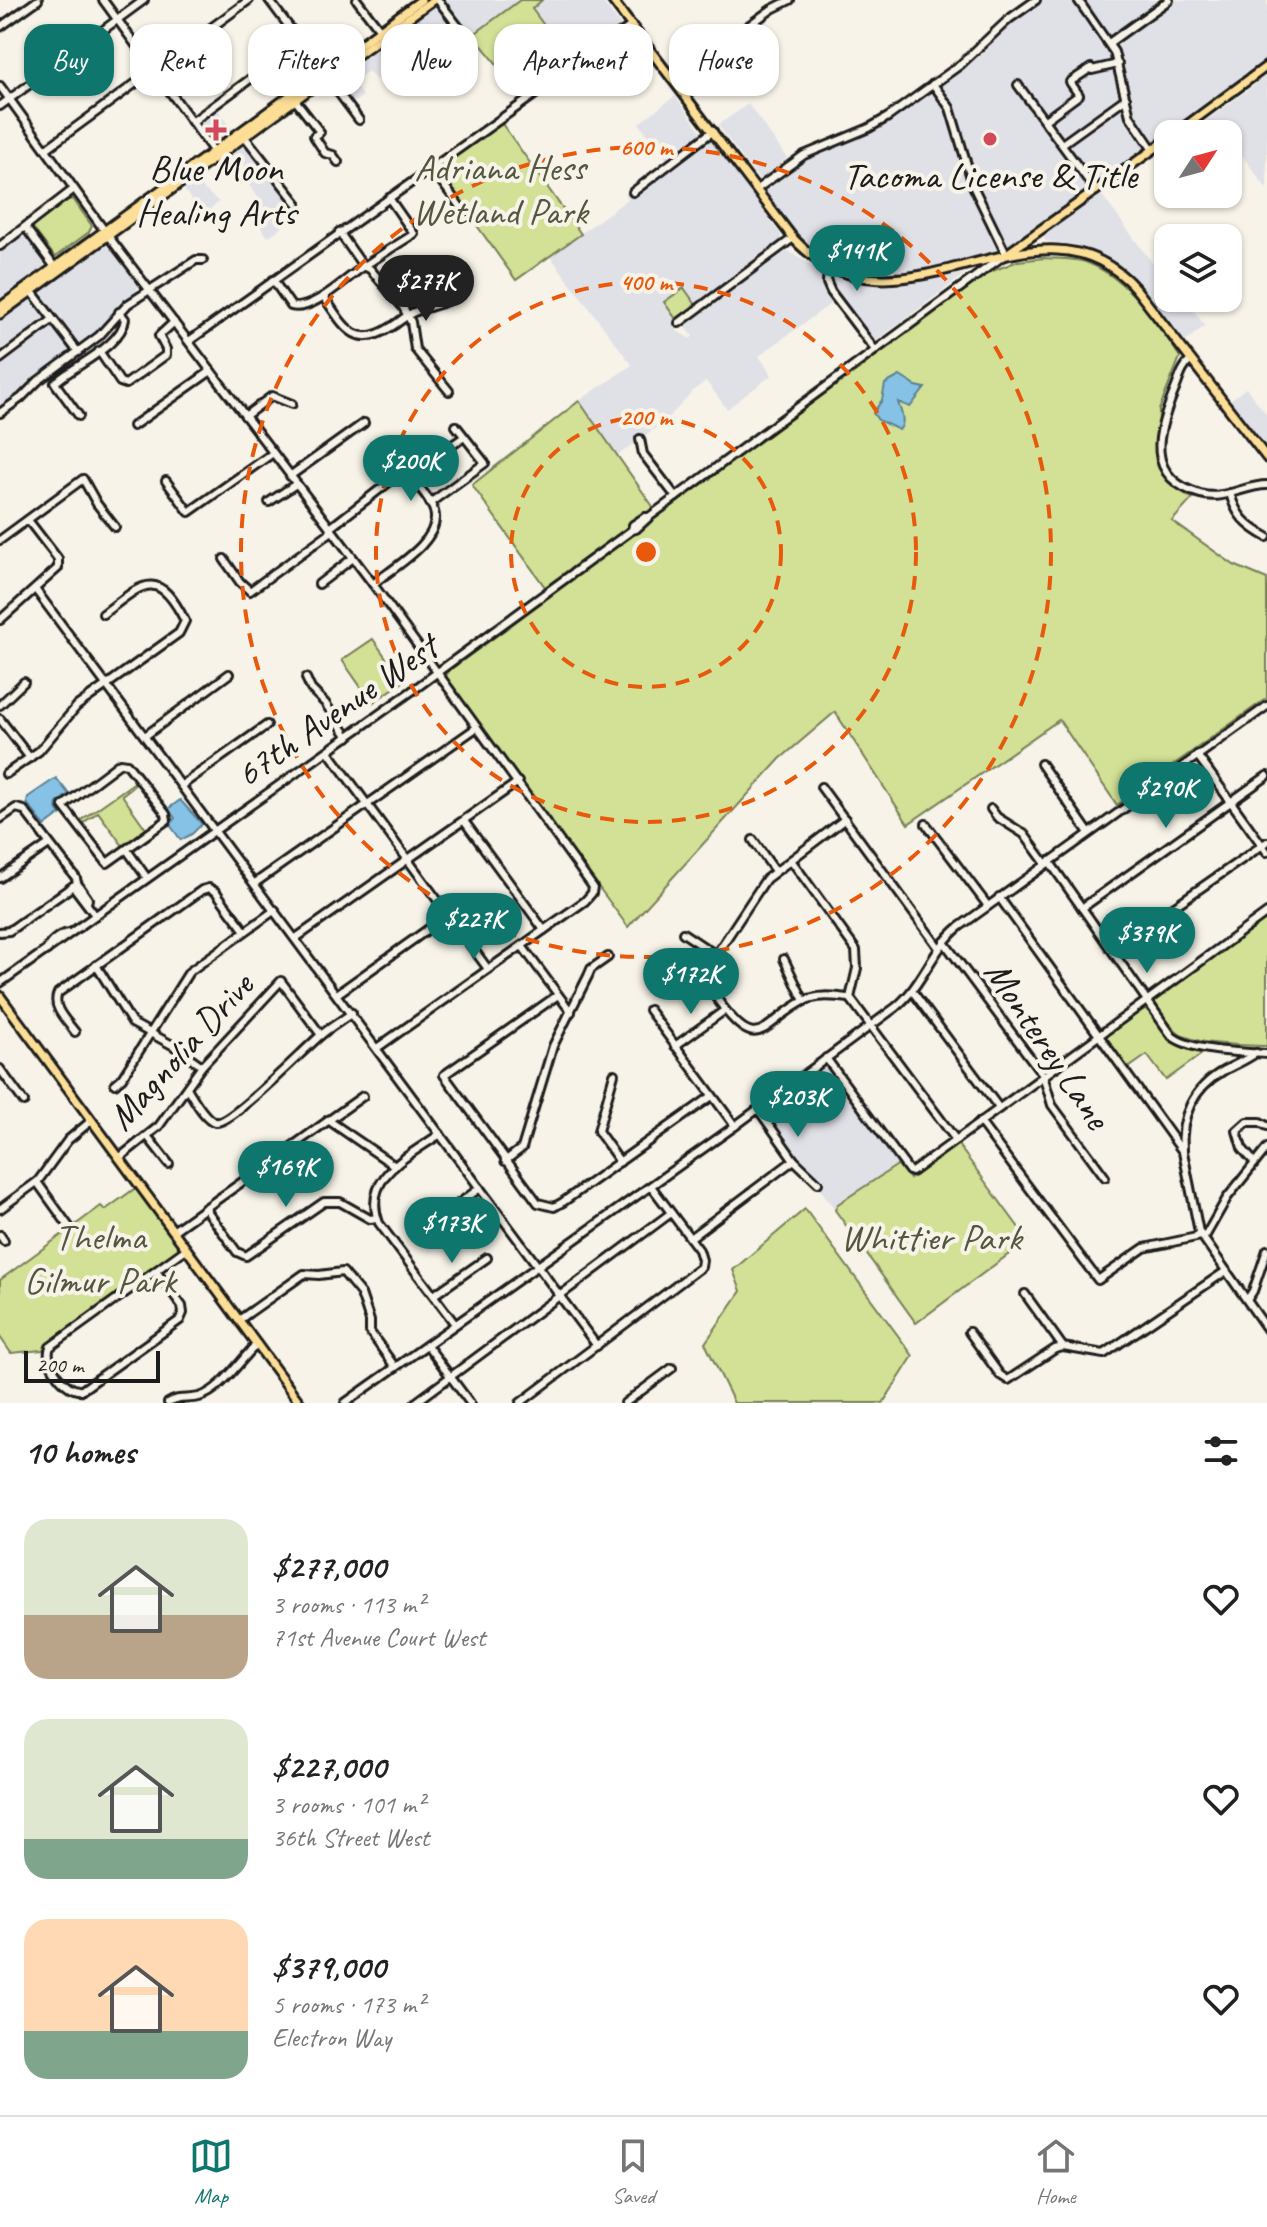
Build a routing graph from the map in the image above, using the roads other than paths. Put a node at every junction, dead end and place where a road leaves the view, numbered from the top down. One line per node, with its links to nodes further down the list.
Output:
1 (38, 0): 20 (street)
2 (103, 0): 14 (street)
3 (144, 0): 14 (street)
4 (249, 0): 15 (street)
5 (269, 0): 16 (street)
6 (357, 0): 21 (street)
7 (421, 0): 21 (main road)
8 (436, 0): 17 (street); 25 (main road)
9 (612, 0): 18 (main road)
10 (790, 0): 19 (street)
11 (1036, 0): 31 (street)
12 (1078, 0): 24 (street)
13 (1169, 0): 24 (street)
14 (117, 20): 22 (street); 42 (street)
15 (216, 24)
16 (287, 24)
17 (455, 24)
18 (630, 24)
19 (751, 24)
20 (0, 27)
21 (380, 30): 23 (main road)
22 (130, 38)
23 (365, 42)
24 (1109, 43): 27 (street)
25 (365, 48)
26 (653, 54): 29 (main road)
27 (1118, 64): 41 (street); 46 (street)
28 (1267, 66): 47 (main road)
29 (669, 75)
30 (248, 81): 48 (street)
31 (933, 84): 58 (street); 71 (street)
32 (1018, 85): 46 (street)
33 (0, 86): 42 (street)
34 (130, 88): 52 (street)
35 (173, 96): 48 (street)
36 (294, 96): 54 (main road)
37 (300, 96): 43 (main road)
38 (340, 96): 45 (street)
39 (534, 96): 56 (street)
40 (686, 96): 49 (main road)
41 (1126, 98): 51 (street); 53 (street)
42 (9, 99): 44 (street); 52 (street)
43 (295, 100): 50 (main road); 55 (street)
44 (0, 106)
45 (359, 120)
46 (1045, 120): 51 (street)
47 (1194, 120)
48 (192, 122): 54 (street)
49 (713, 131): 58 (main road); 60 (street)
50 (245, 137): 62 (street); 67 (main road)
51 (1062, 144): 59 (street)
52 (46, 149): 57 (street)
53 (1153, 150): 59 (main road)
54 (214, 152): 67 (main road)
55 (338, 162)
56 (432, 169): 61 (street); 63 (street)
57 (74, 189): 64 (street); 67 (street)
58 (757, 189): 68 (main road)
59 (1096, 191): 65 (main road)
60 (633, 192)
61 (389, 198): 66 (street); 74 (street)
62 (297, 203)
63 (464, 212)
64 (25, 227): 69 (street); 73 (street)
65 (1040, 230): 70 (main road); 71 (main road)
66 (339, 232): 74 (street); 76 (street)
67 (106, 234): 73 (main road); 77 (street); 78 (main road)
68 (793, 238): 75 (main road); 87 (street)
69 (0, 246)
70 (1050, 250): 71 (main road); 93 (main road)
71 (1006, 254): 75 (main road); 89 (street, 67th Avenue West)
72 (203, 260): 77 (street)
73 (54, 266): 78 (main road)
74 (363, 266): 79 (street); 84 (street)
75 (828, 268): 89 (street)
76 (273, 280): 79 (street); 88 (street)
77 (148, 288): 82 (street); 86 (street)
78 (30, 289): 80 (main road); 83 (main road); 85 (street)
79 (324, 297): 84 (street)
80 (0, 307)
81 (424, 308): 81 (street); 84 (street)
82 (119, 312): 90 (street); 91 (street)
83 (0, 314)
84 (408, 315): 97 (street)
85 (52, 320): 91 (street); 92 (street)
86 (174, 322): 88 (street); 90 (street)
87 (679, 323)
88 (189, 341): 95 (street)
89 (875, 350): 115 (street, 67th Avenue West)
90 (99, 351): 96 (street)
91 (78, 352): 94 (street)
92 (0, 359)
93 (1191, 360): 108 (main road); 114 (street)
94 (60, 364): 96 (street); 99 (street)
95 (211, 371): 101 (street); 103 (street)
96 (67, 374): 100 (street)
97 (449, 391)
98 (292, 404): 101 (street)
99 (0, 413)
100 (79, 416)
101 (245, 416): 107 (street)
102 (364, 423): 110 (street)
103 (133, 426)
104 (456, 426): 105 (street)
105 (464, 437): 109 (street); 117 (street)
106 (640, 439): 115 (street)
107 (273, 453): 110 (street); 111 (street)
108 (1267, 458)
109 (405, 470): 117 (street); 120 (street)
110 (290, 476): 112 (street)
111 (166, 481)
112 (296, 484): 116 (street); 120 (street)
113 (1267, 485): 114 (street)
114 (1230, 493): 121 (street)
115 (676, 497): 130 (street, 67th Avenue West)
116 (269, 502)
117 (430, 503): 126 (street)
118 (28, 520): 119 (street); 122 (street); 127 (street)
119 (115, 527)
120 (331, 529): 123 (street); 124 (street)
121 (1267, 537)
122 (0, 540)
123 (353, 558): 125 (street); 126 (street)
124 (224, 559)
125 (319, 584)
126 (373, 584): 130 (street)
127 (35, 589): 129 (street); 134 (street)
128 (103, 614): 134 (street)
129 (0, 620)
130 (438, 673): 139 (street); 141 (street, 67th Avenue West)
131 (229, 674): 140 (street)
132 (306, 678): 141 (street)
133 (24, 682): 135 (street)
134 (106, 685): 140 (street); 144 (street)
135 (0, 705)
136 (1267, 706): 143 (street)
137 (0, 719): 144 (street)
138 (267, 725): 149 (street)
139 (476, 728): 148 (street); 152 (street)
140 (145, 736): 149 (street)
141 (348, 737): 142 (street, 67th Avenue West)
142 (328, 751): 152 (street); 158 (street, 67th Avenue West)
143 (1197, 755): 151 (street); 159 (street)
144 (30, 758): 146 (street)
145 (1041, 764): 159 (street)
146 (6, 774)
147 (1267, 776): 151 (street)
148 (518, 782): 156 (street); 179 (street)
149 (182, 785): 158 (street)
150 (821, 787): 155 (street, Monterey Lane)
151 (1231, 802): 162 (street); 174 (street)
152 (368, 805): 164 (street); 170 (street)
153 (991, 809): 166 (street)
154 (0, 819): 161 (street)
155 (845, 819): 165 (street); 185 (street, Monterey Lane)
156 (464, 821): 164 (street); 179 (street)
157 (926, 824): 173 (street)
158 (216, 830): 169 (street, 67th Avenue West); 170 (street)
159 (1089, 833): 166 (street)
160 (753, 840): 167 (street)
161 (49, 844): 168 (street); 171 (street)
162 (1265, 847): 184 (street)
163 (127, 850): 163 (street); 169 (street)
164 (408, 860): 178 (street); 183 (street)
165 (791, 860): 167 (street); 197 (street)
166 (1047, 863): 172 (street); 174 (street)
167 (775, 871): 187 (street)
168 (0, 878)
169 (147, 878): 177 (street, 67th Avenue West)
170 (255, 883): 175 (street)
171 (75, 885): 177 (street); 181 (street)
172 (999, 897): 173 (street); 207 (street)
173 (988, 906): 185 (street)
174 (1082, 908): 184 (street)
175 (275, 910): 180 (street); 183 (street)
176 (1267, 913): 198 (street)
177 (95, 915): 192 (street, 67th Avenue West)
178 (448, 915): 191 (street); 194 (street)
179 (544, 930): 186 (street)
180 (245, 931): 190 (street); 206 (street)
181 (2, 933)
182 (683, 933): 187 (street)
183 (296, 938): 194 (street)
184 (1106, 941): 198 (street)
185 (942, 945): 193 (street); 217 (street, Monterey Lane)
186 (522, 946): 191 (street); 195 (street)
187 (716, 955): 201 (street)
188 (608, 957): 202 (street)
189 (784, 959): 199 (street)
190 (96, 965): 205 (street); 206 (street)
191 (488, 969): 210 (street)
192 (0, 983)
193 (913, 992): 204 (street); 223 (street)
194 (337, 994): 203 (street)
195 (558, 995): 202 (street); 237 (street)
196 (0, 996): 226 (main road)
197 (850, 998): 199 (street); 204 (street)
198 (1146, 999): 207 (street); 211 (street)
199 (804, 1001): 201 (street)
200 (649, 1010): 209 (street)
201 (725, 1010): 209 (street)
202 (571, 1012): 237 (street)
203 (352, 1013): 208 (street); 210 (street)
204 (870, 1026): 213 (street); 232 (street)
205 (75, 1032)
206 (149, 1033): 214 (street); 218 (street)
207 (1097, 1034): 217 (street); 234 (street)
208 (321, 1035): 214 (street, Magnolia Drive); 219 (street)
209 (675, 1046): 221 (street)
210 (377, 1048): 230 (street)
211 (1256, 1053): 212 (street); 234 (street)
212 (1267, 1054)
213 (826, 1058): 224 (street); 232 (street)
214 (202, 1066): 219 (street, Magnolia Drive)
215 (0, 1069): 222 (street)
216 (614, 1074): 238 (street)
217 (1043, 1075): 223 (street); 242 (street, Monterey Lane)
218 (115, 1084)
219 (187, 1088): 231 (street, Magnolia Drive)
220 (363, 1096): 225 (street)
221 (712, 1096): 228 (street); 238 (street)
222 (24, 1102)
223 (999, 1108): 227 (street)
224 (758, 1109): 228 (street); 236 (street)
225 (328, 1120): 241 (street); 247 (street)
226 (91, 1121): 235 (main road); 243 (street)
227 (980, 1122): 232 (street); 254 (street)
228 (735, 1126): 245 (street)
229 (1267, 1126): 239 (street)
230 (440, 1134): 241 (street); 246 (street)
231 (148, 1137): 235 (street, Magnolia Drive); 240 (street)
232 (956, 1140)
233 (1267, 1148): 239 (street)
234 (1183, 1152): 254 (street)
235 (119, 1158): 253 (main road)
236 (794, 1160): 244 (street); 255 (street)
237 (505, 1161): 238 (street)
238 (620, 1162)
239 (1254, 1162): 254 (street)
240 (169, 1164)
241 (395, 1166): 251 (street)
242 (1105, 1177)
243 (37, 1182): 248 (street); 252 (street)
244 (818, 1183)
245 (651, 1186): 250 (street); 259 (street)
246 (480, 1188): 249 (street); 259 (street)
247 (205, 1208): 251 (street); 253 (street)
248 (0, 1209)
249 (450, 1210)
250 (671, 1213): 255 (street); 264 (street)
251 (377, 1218): 263 (street)
252 (70, 1228)
253 (173, 1231): 256 (main road)
254 (1203, 1237): 261 (street)
255 (690, 1238): 272 (street)
256 (186, 1249): 260 (street); 266 (main road)
257 (1267, 1250): 265 (street)
258 (487, 1258): 263 (street)
259 (537, 1267): 264 (street); 267 (street)
260 (156, 1271): 260 (street)
261 (1226, 1271): 265 (street); 273 (street)
262 (1025, 1294): 273 (street)
263 (434, 1295): 267 (street)
264 (559, 1295): 272 (street); 276 (street)
265 (1247, 1300): 268 (street)
266 (239, 1320): 270 (main road); 274 (street)
267 (455, 1324): 271 (street)
268 (1267, 1329)
269 (969, 1332): 273 (street)
270 (257, 1344): 277 (street); 278 (main road)
271 (427, 1345): 274 (street); 276 (street)
272 (597, 1346): 282 (street)
273 (1063, 1347)
274 (395, 1367): 279 (street)
275 (672, 1368): 283 (street)
276 (450, 1376): 280 (street); 281 (street)
277 (168, 1403)
278 (300, 1403)
279 (345, 1403)
280 (415, 1403)
281 (470, 1403)
282 (520, 1403)
283 (625, 1403)

